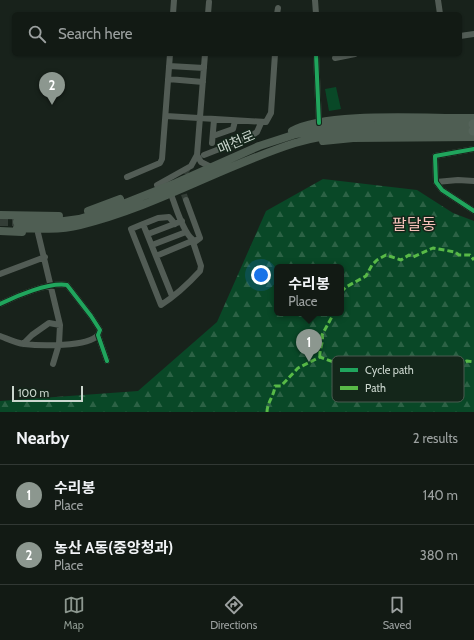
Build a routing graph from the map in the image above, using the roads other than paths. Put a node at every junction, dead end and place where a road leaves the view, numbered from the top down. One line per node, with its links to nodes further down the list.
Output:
1 (174, 0): 5 (street)
2 (315, 0): 7 (street)
3 (438, 0): 8 (street)
4 (209, 2): 6 (street)
5 (173, 12)
6 (208, 12)
7 (316, 12)
8 (440, 12)
9 (474, 34): 10 (street)
10 (462, 36)
11 (170, 56): 17 (street)
12 (205, 56): 18 (street)
13 (275, 56): 25 (street)
14 (316, 56): 26 (street)
15 (345, 56): 16 (street)
16 (335, 58)
17 (169, 66): 18 (street); 19 (street)
18 (204, 68): 20 (street)
19 (168, 79): 20 (street); 21 (street)
20 (203, 82): 22 (street)
21 (166, 116): 22 (street); 35 (street)
22 (200, 118): 23 (street); 32 (street)
23 (214, 120): 24 (street); 28 (street)
24 (235, 121): 25 (street); 28 (street)
25 (261, 123): 33 (street)
26 (319, 123): 27 (main road); 29 (main road)
27 (474, 128): 29 (main road, 매천로); 39 (main road, 매천로)
28 (213, 136): 30 (street)
29 (281, 138): 34 (main road, 매천로)
30 (212, 143)
31 (474, 149): 37 (street)
32 (197, 155): 34 (street); 38 (street)
33 (204, 155)
34 (211, 167): 39 (main road, 매천로)
35 (128, 177)
36 (474, 181): 37 (street)
37 (436, 182): 42 (street)
38 (157, 185): 39 (main road); 43 (main road)
39 (177, 186): 40 (main road); 47 (main road, 매천로)
40 (172, 197): 44 (street); 50 (main road)
41 (186, 200): 52 (street)
42 (474, 211)
43 (0, 215)
44 (182, 221): 46 (street); 49 (street)
45 (143, 224): 46 (street); 51 (street); 58 (street)
46 (175, 224): 51 (street)
47 (17, 225)
48 (0, 231): 50 (main road)
49 (186, 232): 52 (street); 53 (street)
50 (38, 233): 55 (street)
51 (148, 234): 53 (street)
52 (192, 240): 54 (street); 58 (street)
53 (152, 245): 54 (street)
54 (156, 256): 58 (street)
55 (45, 257): 56 (street); 57 (street)
56 (0, 274)
57 (51, 286): 59 (street); 60 (street); 61 (street)
58 (172, 296)
59 (0, 304)
60 (60, 325): 63 (street); 64 (street)
61 (98, 335): 64 (street); 65 (street)
62 (0, 336): 63 (street)
63 (23, 344): 64 (street)
64 (59, 344): 66 (street)
65 (107, 361)
66 (53, 364)

